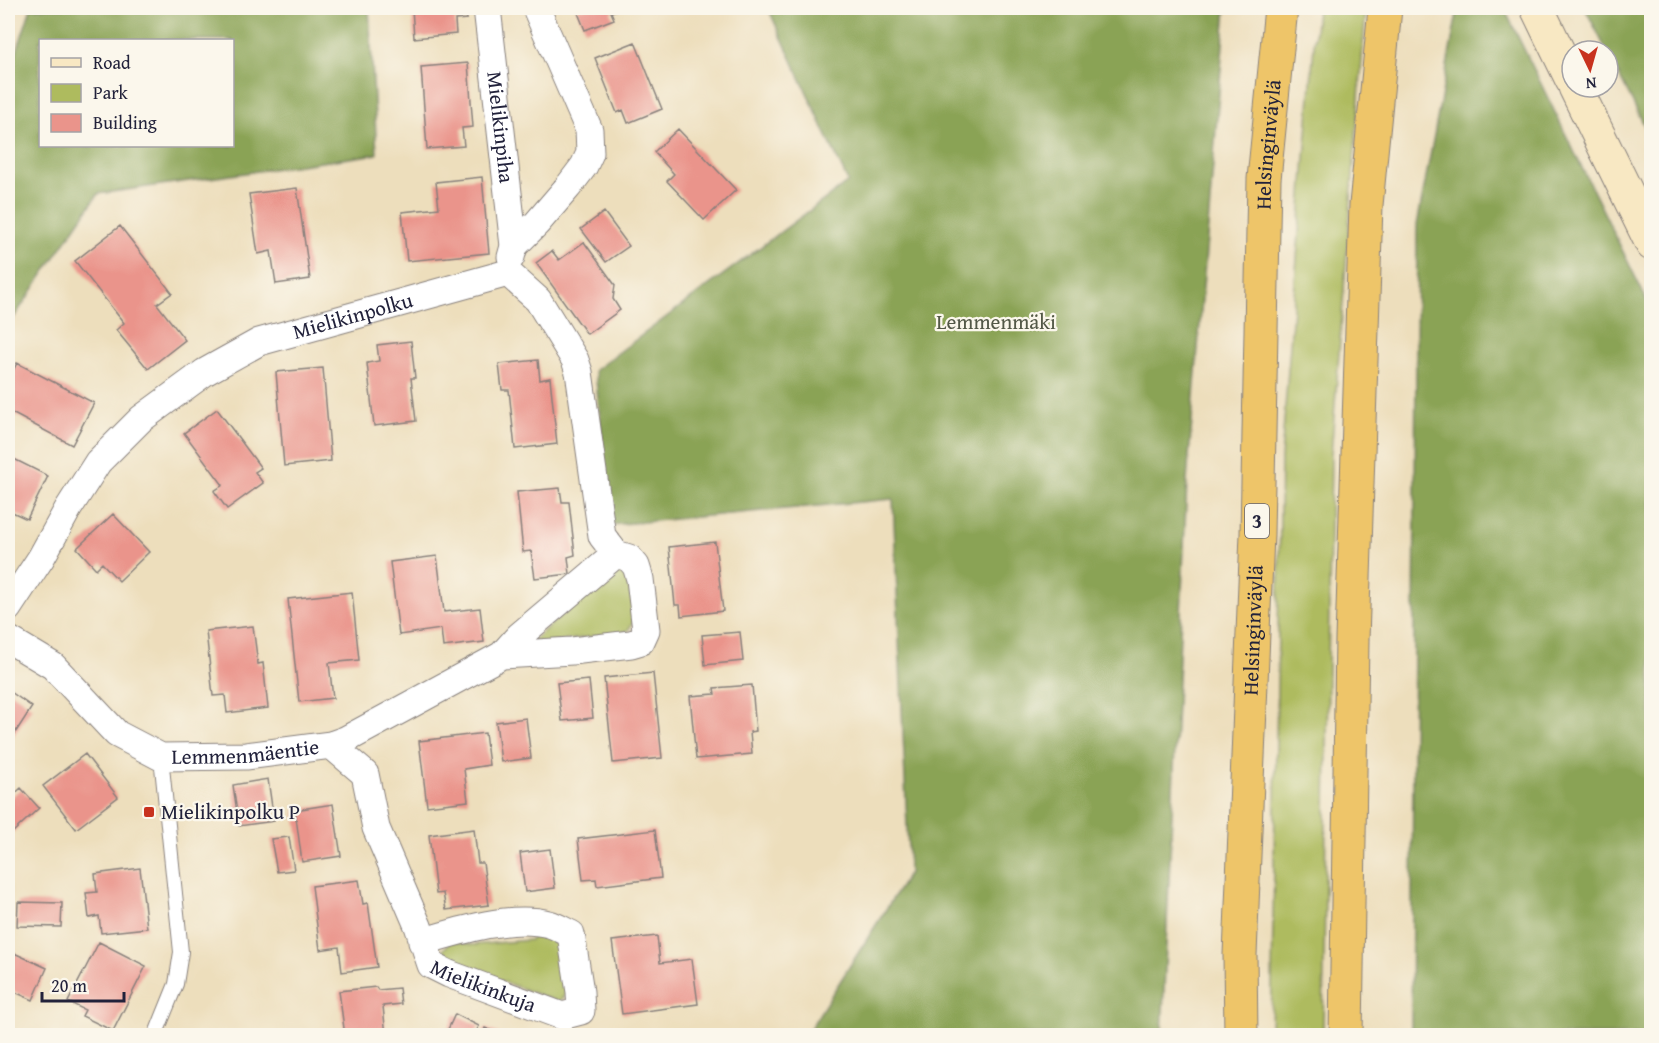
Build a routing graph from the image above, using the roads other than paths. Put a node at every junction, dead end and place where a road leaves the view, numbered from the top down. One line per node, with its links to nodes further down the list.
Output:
1 (487, 8): 9 (street, Mielikinpiha)
2 (536, 8): 9 (street)
3 (1281, 8): 19 (highway, Helsinginväylä / 3)
4 (1385, 8): 20 (highway)
5 (1537, 8): 6 (main road)
6 (1560, 55)
7 (1581, 99): 8 (main road)
8 (1652, 244)
9 (514, 246): 10 (street, Mielikinpiha)
10 (508, 273): 11 (street); 12 (street, Mielikinpolku)
11 (616, 554): 14 (street); 14 (street)
12 (8, 608)
13 (8, 639): 16 (street, Lemmenmäentie)
14 (502, 655): 15 (street)
15 (331, 745): 16 (street, Lemmenmäentie); 17 (street, Mielikinkuja)
16 (161, 756): 18 (lane, Lemmenmäentie)
17 (422, 942): 17 (street, Mielikinkuja)
18 (155, 1035)
19 (1241, 1035)
20 (1346, 1035)

